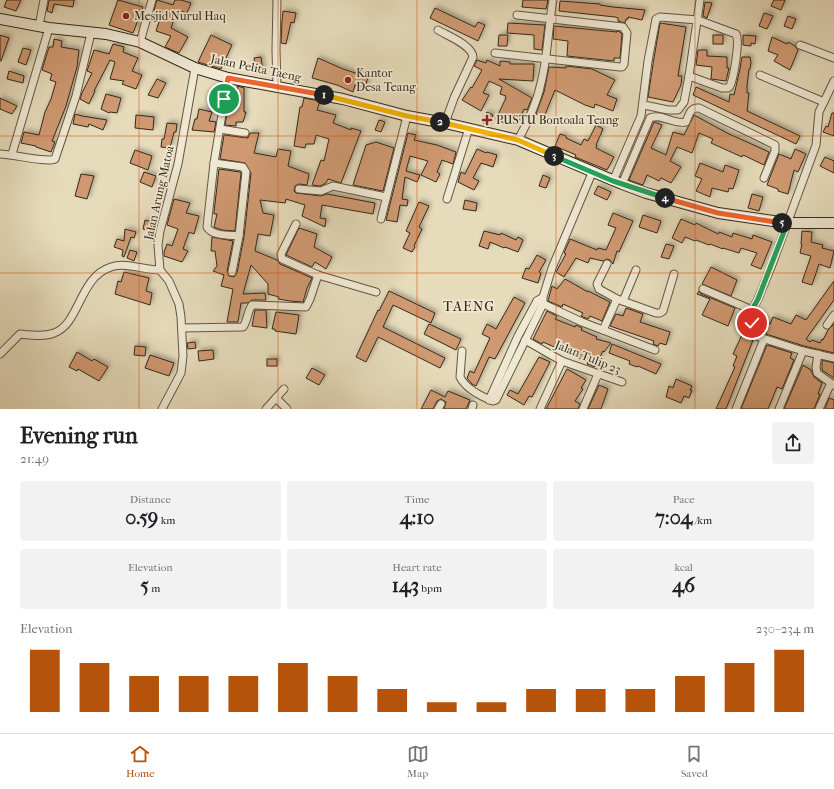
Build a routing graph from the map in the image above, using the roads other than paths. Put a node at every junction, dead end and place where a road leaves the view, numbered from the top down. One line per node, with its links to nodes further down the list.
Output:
1 (44, 0): 10 (street)
2 (152, 0): 13 (street)
3 (277, 0): 23 (street)
4 (553, 0): 7 (street)
5 (700, 0): 9 (street)
6 (517, 15): 7 (street)
7 (550, 18): 16 (street); 16 (street)
8 (0, 19): 10 (street, Jalan Pelita Taeng)
9 (698, 20): 20 (street); 20 (street); 25 (street)
10 (44, 27): 12 (street, Jalan Pelita Taeng); 33 (street)
11 (438, 30): 27 (street)
12 (91, 33): 13 (street, Jalan Pelita Taeng); 33 (street)
13 (140, 42): 18 (street, Jalan Pelita Taeng)
14 (800, 45): 17 (street)
15 (495, 53): 16 (street)
16 (545, 58): 31 (street)
17 (834, 58)
18 (195, 68): 21 (street, Jalan Pelita Taeng); 47 (street, Jalan Arung Matoa)
19 (760, 75): 24 (street)
20 (689, 76): 25 (street)
21 (228, 78): 23 (street, Jalan Pelita Taeng); 29 (street)
22 (834, 81): 24 (street)
23 (277, 87): 26 (street, Jalan Pelita Taeng)
24 (824, 102): 44 (street)
25 (644, 104): 37 (street)
26 (407, 116): 27 (street, Jalan Pelita Taeng); 39 (street)
27 (444, 123): 28 (street, Jalan Pelita Taeng)
28 (469, 128): 31 (street, Jalan Pelita Taeng); 40 (street)
29 (220, 129): 30 (street); 34 (street)
30 (244, 134)
31 (518, 140): 35 (street, Jalan Pelita Taeng)
32 (0, 154): 33 (street)
33 (12, 154)
34 (214, 163): 45 (street); 45 (street)
35 (592, 173): 37 (street, Jalan Pelita Taeng); 55 (street)
36 (764, 178): 37 (street)
37 (618, 183): 44 (street, Jalan Pelita Taeng)
38 (299, 189): 39 (street)
39 (386, 197): 41 (street)
40 (447, 199)
41 (381, 219)
42 (834, 223): 44 (street, Jalan Pelita Taeng)
43 (296, 224): 51 (street)
44 (787, 224): 56 (street)
45 (239, 236): 49 (street)
46 (607, 264): 54 (street)
47 (160, 270): 59 (street, Jalan Arung Matoa); 67 (street)
48 (636, 270): 54 (street)
49 (232, 272)
50 (674, 274): 54 (street)
51 (318, 275): 53 (street); 59 (street)
52 (703, 289): 56 (street)
53 (376, 292)
54 (620, 300): 60 (street)
55 (541, 301): 60 (street); 62 (street); 63 (street)
56 (752, 310): 61 (street)
57 (834, 315): 58 (street)
58 (827, 325)
59 (182, 328): 78 (street, Jalan Arung Matoa)
60 (603, 330): 64 (street)
61 (764, 339): 66 (street); 83 (street)
62 (525, 340): 68 (street); 71 (street, Jalan Tulip 23)
63 (512, 349): 68 (street); 77 (street)
64 (656, 350)
65 (462, 351): 77 (street)
66 (803, 351): 69 (street); 84 (street)
67 (0, 354)
68 (519, 354): 77 (street)
69 (818, 354): 70 (street); 74 (street)
70 (834, 358)
71 (562, 360): 72 (street, Jalan Tulip 23); 81 (street)
72 (598, 374): 73 (street, Jalan Tulip 23); 82 (street)
73 (622, 382)
74 (832, 384): 85 (street)
75 (284, 389): 76 (street)
76 (276, 398): 79 (street); 80 (street)
77 (489, 400)
78 (162, 409)
79 (266, 409)
80 (287, 409)
81 (540, 409)
82 (583, 409)
83 (736, 409)
84 (779, 409)
85 (819, 409)

